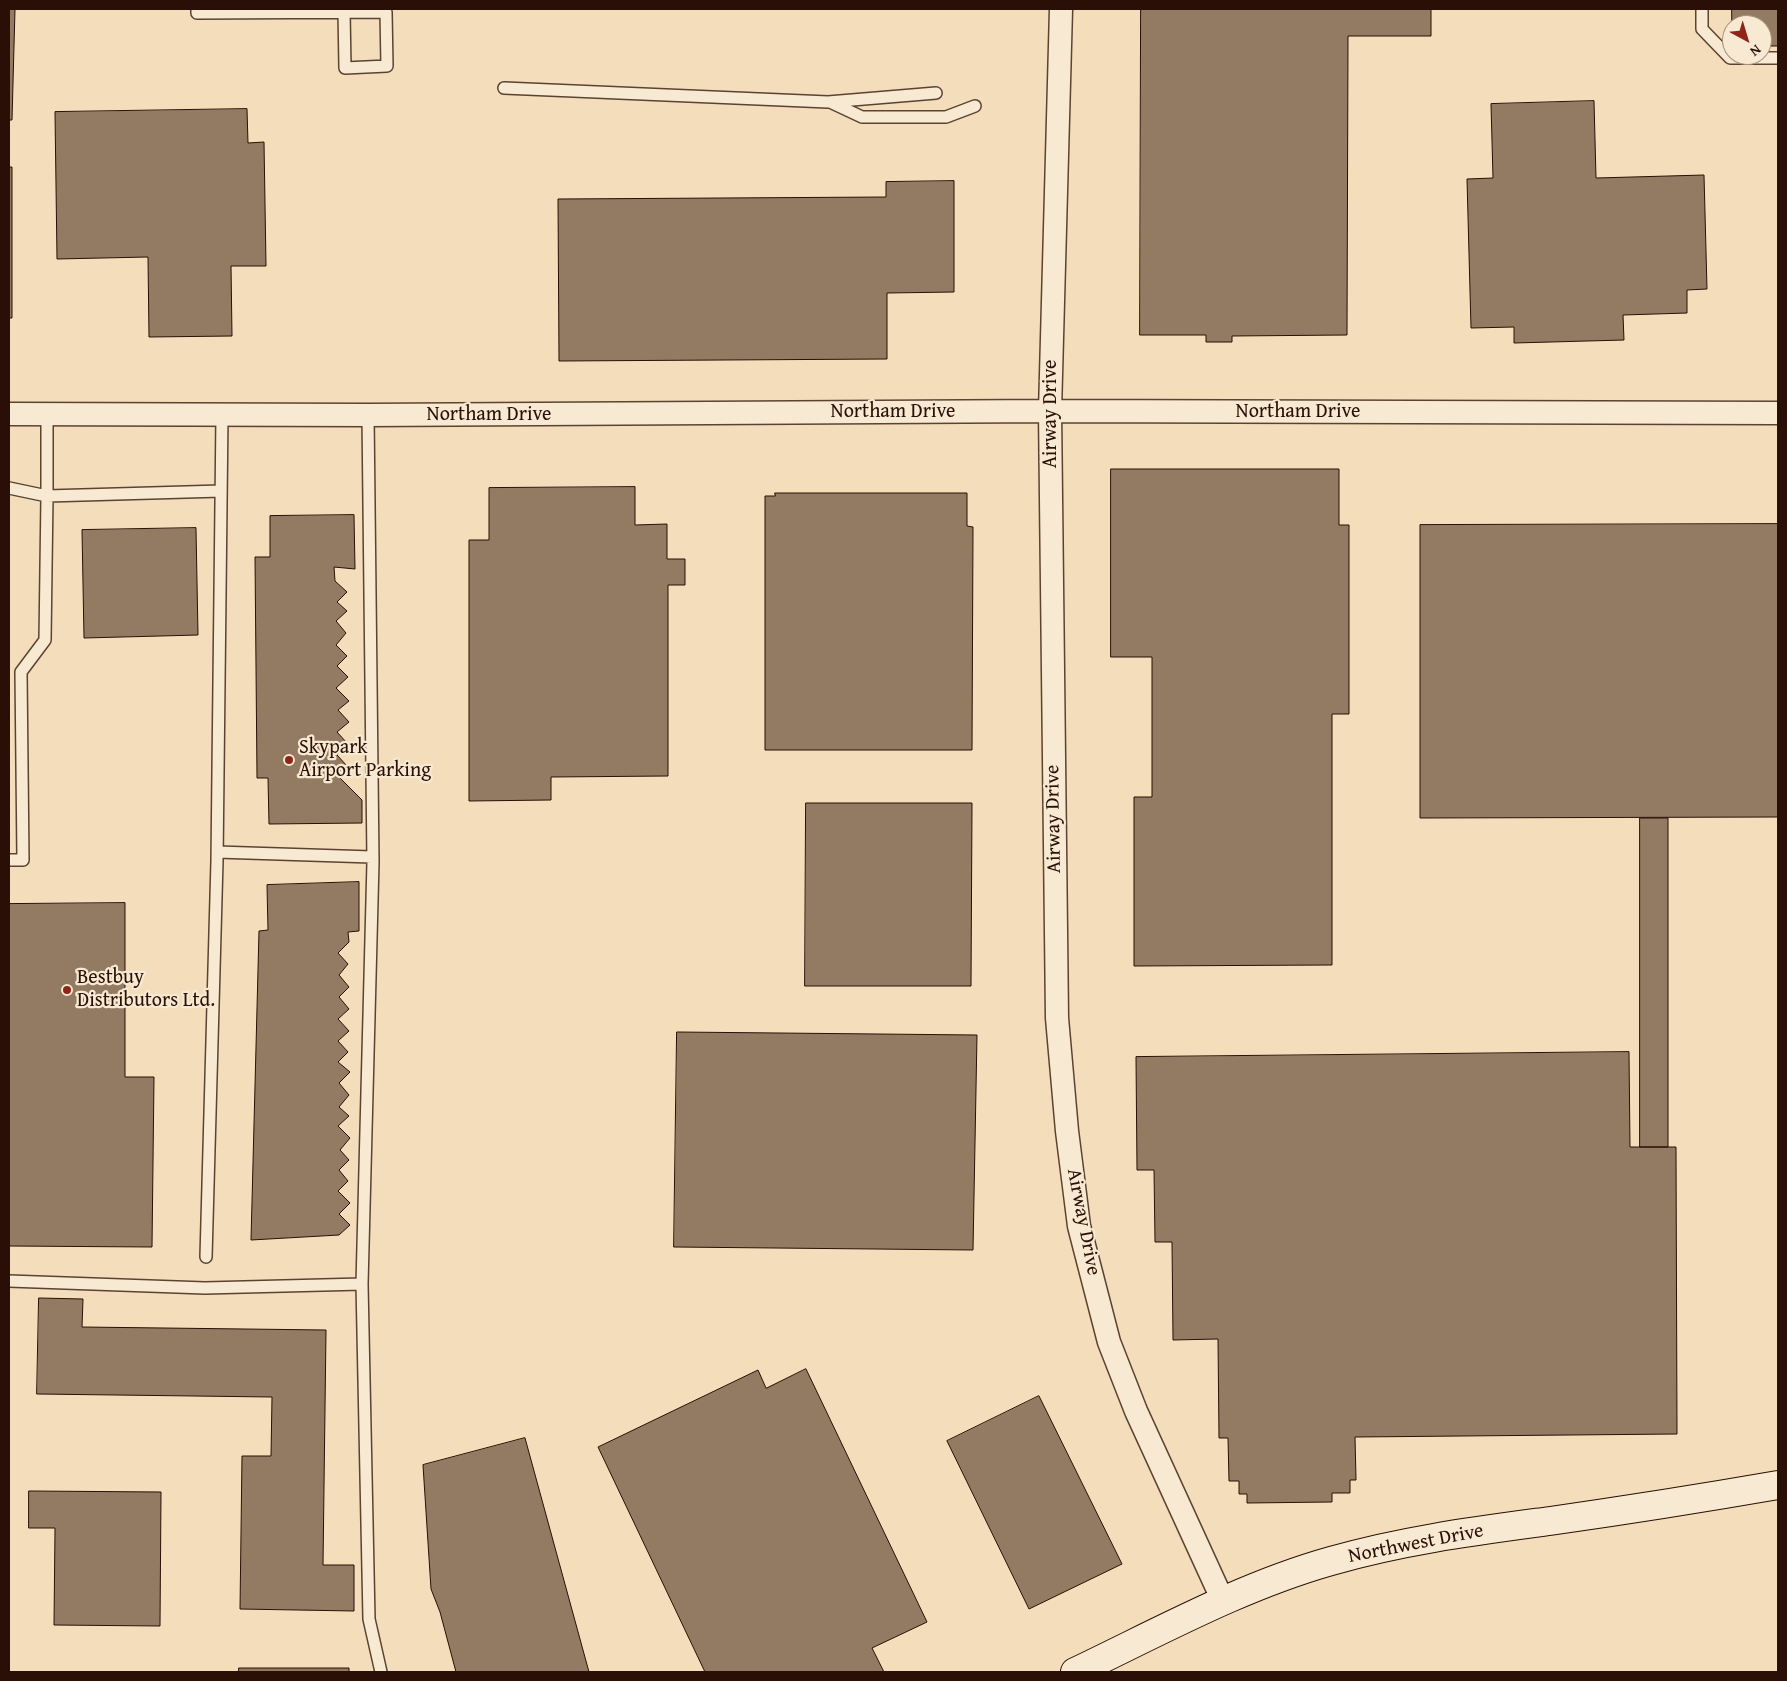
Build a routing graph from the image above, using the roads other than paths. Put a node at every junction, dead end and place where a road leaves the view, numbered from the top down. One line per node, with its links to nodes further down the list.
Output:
1 (197, 9): 4 (lane)
2 (1061, 9): 11 (street, Airway Drive)
3 (1702, 9): 6 (lane)
4 (344, 11): 5 (lane); 5 (lane)
5 (386, 11)
6 (1778, 58)
7 (504, 88): 9 (lane)
8 (936, 93): 9 (lane)
9 (828, 102): 10 (lane)
10 (975, 106)
11 (1050, 411): 12 (street, Northam Drive); 16 (street, Northam Drive); 27 (street, Airway Drive)
12 (1778, 413)
13 (9, 414): 14 (street, Northam Drive)
14 (47, 414): 15 (street, Northam Drive); 19 (lane)
15 (222, 415): 16 (street, Northam Drive); 18 (lane)
16 (368, 415): 21 (lane)
17 (9, 488): 19 (lane)
18 (222, 491): 19 (lane); 20 (lane)
19 (47, 496): 22 (lane)
20 (217, 852): 21 (lane); 23 (lane)
21 (372, 858): 25 (lane)
22 (9, 860)
23 (206, 1257)
24 (9, 1281): 25 (lane)
25 (362, 1284): 28 (lane)
26 (1778, 1485): 27 (street, Northwest Drive)
27 (1223, 1601): 29 (street, Northwest Drive)
28 (381, 1672)
29 (1075, 1672)

